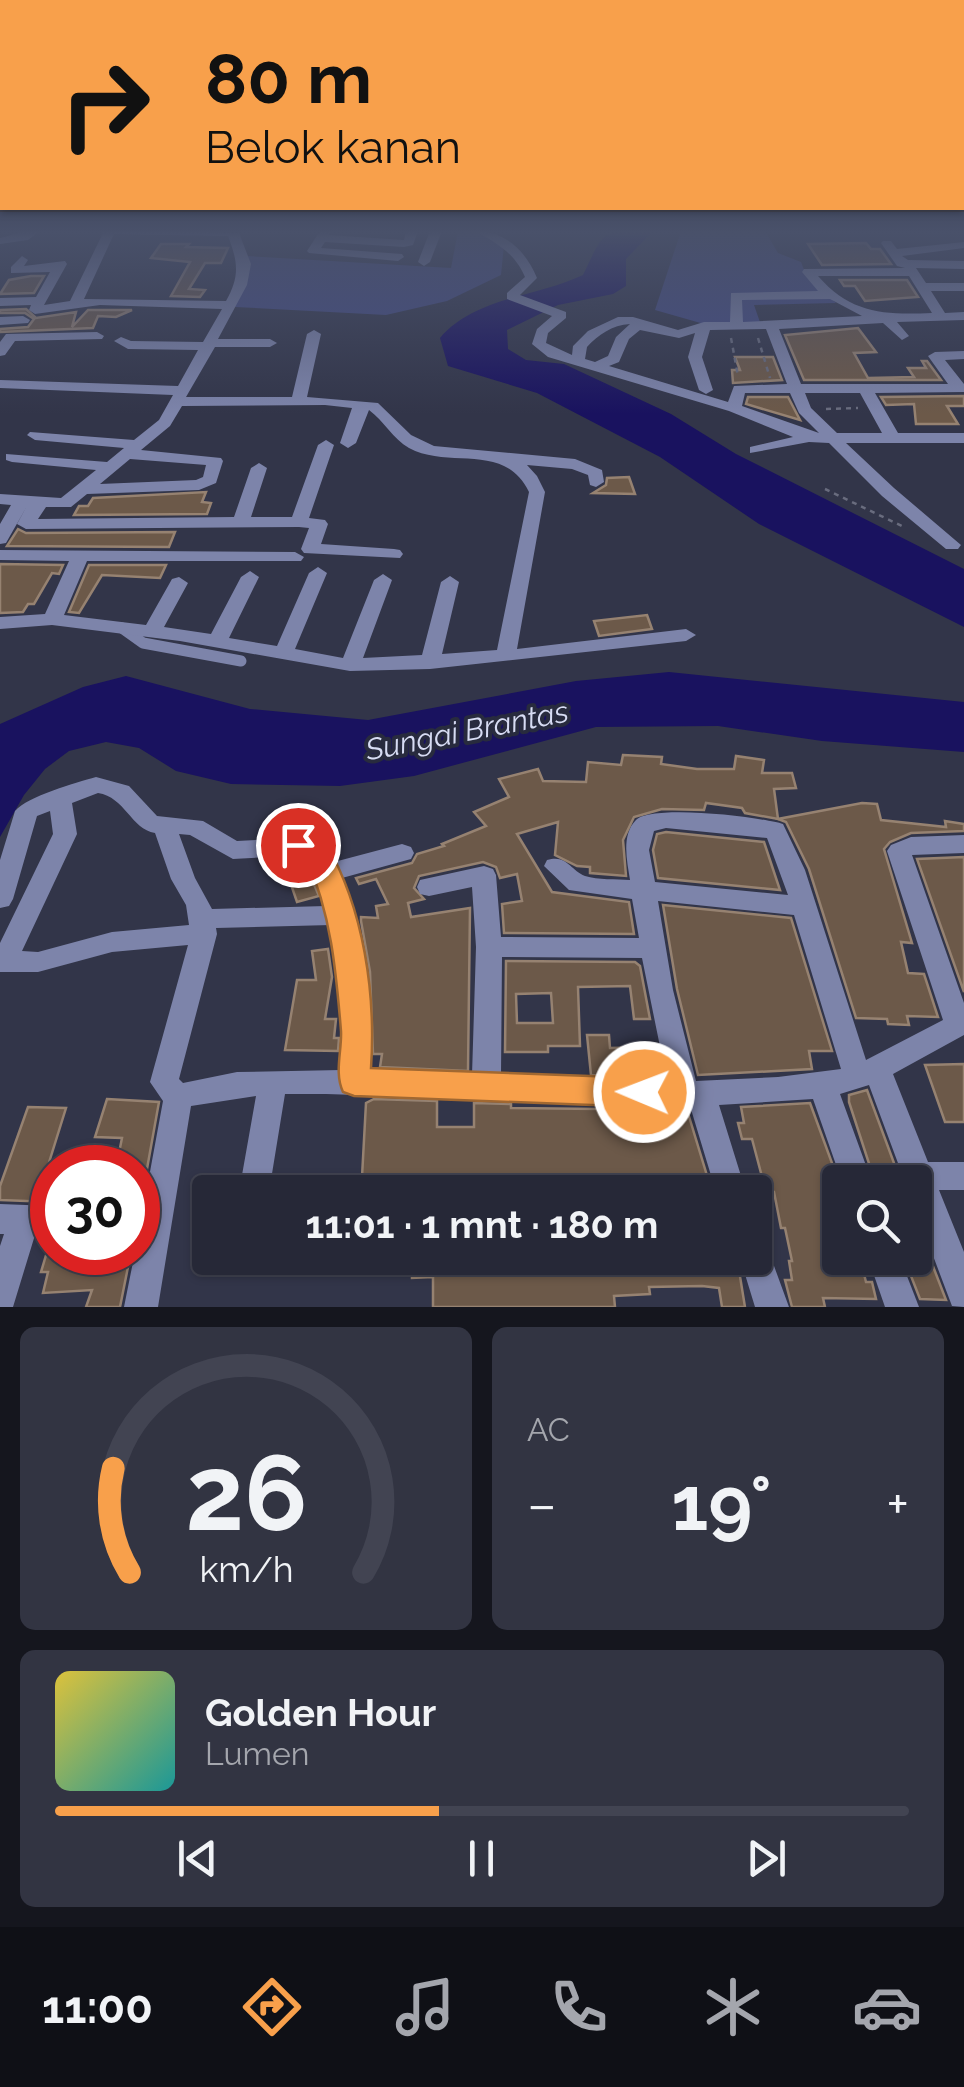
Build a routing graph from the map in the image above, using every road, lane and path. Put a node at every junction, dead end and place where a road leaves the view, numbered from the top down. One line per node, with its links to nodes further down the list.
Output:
1 (44, 292): 12 (street)
2 (82, 292): 10 (street)
3 (161, 292): 9 (street)
4 (236, 292): 11 (street)
5 (516, 292): 30 (street)
6 (926, 292): 13 (street)
7 (827, 294): 15 (street); 19 (street)
8 (1, 300): 12 (street)
9 (154, 302): 10 (street); 11 (street)
10 (76, 304): 12 (street)
11 (232, 305): 27 (street)
12 (33, 310): 16 (street); 24 (street)
13 (941, 316): 14 (street); 15 (street)
14 (964, 316)
15 (884, 318): 20 (street); 23 (street)
16 (0, 320)
17 (637, 325): 18 (street); 30 (street); 31 (street)
18 (704, 326): 19 (street); 32 (street)
19 (734, 327): 20 (street); 32 (path)
20 (764, 327): 34 (path); 35 (street)
21 (314, 334): 39 (street)
22 (97, 336): 24 (street)
23 (902, 336)
24 (12, 337): 28 (street)
25 (121, 342): 27 (street)
26 (270, 343): 27 (street)
27 (210, 344): 38 (street)
28 (0, 352)
29 (962, 355): 37 (street)
30 (578, 361): 31 (street)
31 (600, 365): 42 (street)
32 (739, 382): 34 (street); 42 (street)
33 (0, 384): 38 (street)
34 (776, 388): 35 (street)
35 (796, 388): 36 (street); 43 (street)
36 (865, 388): 37 (street); 41 (street)
37 (961, 388)
38 (182, 397): 39 (street); 51 (street)
39 (298, 402): 40 (street)
40 (361, 404): 49 (street); 54 (street)
41 (875, 407): 43 (path); 47 (street)
42 (734, 408): 45 (street)
43 (804, 410): 48 (street)
44 (35, 435): 51 (street)
45 (810, 438): 48 (street); 52 (street)
46 (964, 438): 47 (street)
47 (893, 439): 48 (street)
48 (834, 440): 68 (street)
49 (348, 444)
50 (326, 445): 64 (street)
51 (134, 449): 55 (street); 58 (street)
52 (756, 450)
53 (12, 457): 55 (street)
54 (505, 459): 57 (street); 86 (street)
55 (110, 467): 58 (street)
56 (259, 468): 63 (street)
57 (596, 482)
58 (85, 489): 62 (street)
59 (825, 490): 66 (path)
60 (0, 499): 61 (street)
61 (21, 502): 62 (street); 67 (street)
62 (40, 503): 67 (street)
63 (240, 522): 64 (street); 65 (street)
64 (300, 522): 69 (street)
65 (179, 523): 67 (street); 73 (street)
66 (905, 528)
67 (11, 529)
68 (952, 546)
69 (394, 554)
70 (0, 555): 71 (street)
71 (80, 556): 73 (street); 79 (street)
72 (295, 556): 73 (street)
73 (167, 557)
74 (318, 573): 85 (street)
75 (250, 577): 84 (street)
76 (383, 580): 89 (street)
77 (450, 582): 88 (street)
78 (179, 583): 82 (street)
79 (52, 619): 80 (street); 81 (street)
80 (0, 623)
81 (122, 627): 82 (street); 87 (lane)
82 (152, 631): 84 (street)
83 (686, 635): 86 (street)
84 (216, 643): 85 (street)
85 (283, 656): 89 (street)
86 (506, 656): 88 (street)
87 (241, 661)
88 (430, 664): 89 (street)
89 (350, 665)
90 (60, 796): 91 (street); 98 (street); 104 (street)
91 (164, 824): 95 (street); 101 (street)
92 (964, 844): 105 (street)
93 (402, 853): 95 (street)
94 (556, 866): 97 (street)
95 (328, 874): 100 (street)
96 (429, 887): 102 (street)
97 (643, 888): 99 (street); 99 (street); 103 (street)
98 (0, 899)
99 (802, 906): 106 (street)
100 (338, 915): 101 (street); 107 (street)
101 (203, 927): 104 (street); 112 (street)
102 (489, 946): 103 (street); 110 (street)
103 (654, 948): 111 (street)
104 (1, 962)
105 (961, 1024): 106 (street)
106 (867, 1072): 109 (street); 114 (street)
107 (354, 1082): 108 (street); 110 (street)
108 (272, 1084): 112 (street); 116 (street)
109 (822, 1085): 111 (street); 113 (street)
110 (486, 1088): 111 (street)
111 (692, 1093): 117 (street)
112 (178, 1098): 115 (street)
113 (851, 1165)
114 (914, 1165)
115 (160, 1172)
116 (257, 1175)
117 (724, 1175)
118 (932, 1176): 119 (street)
119 (964, 1176)
120 (932, 1206): 125 (street)
121 (26, 1220): 126 (street)
122 (143, 1275): 127 (street)
123 (762, 1275): 128 (street)
124 (890, 1275): 129 (street)
125 (962, 1282)
126 (0, 1298)
127 (141, 1307)
128 (772, 1307)
129 (902, 1307)

